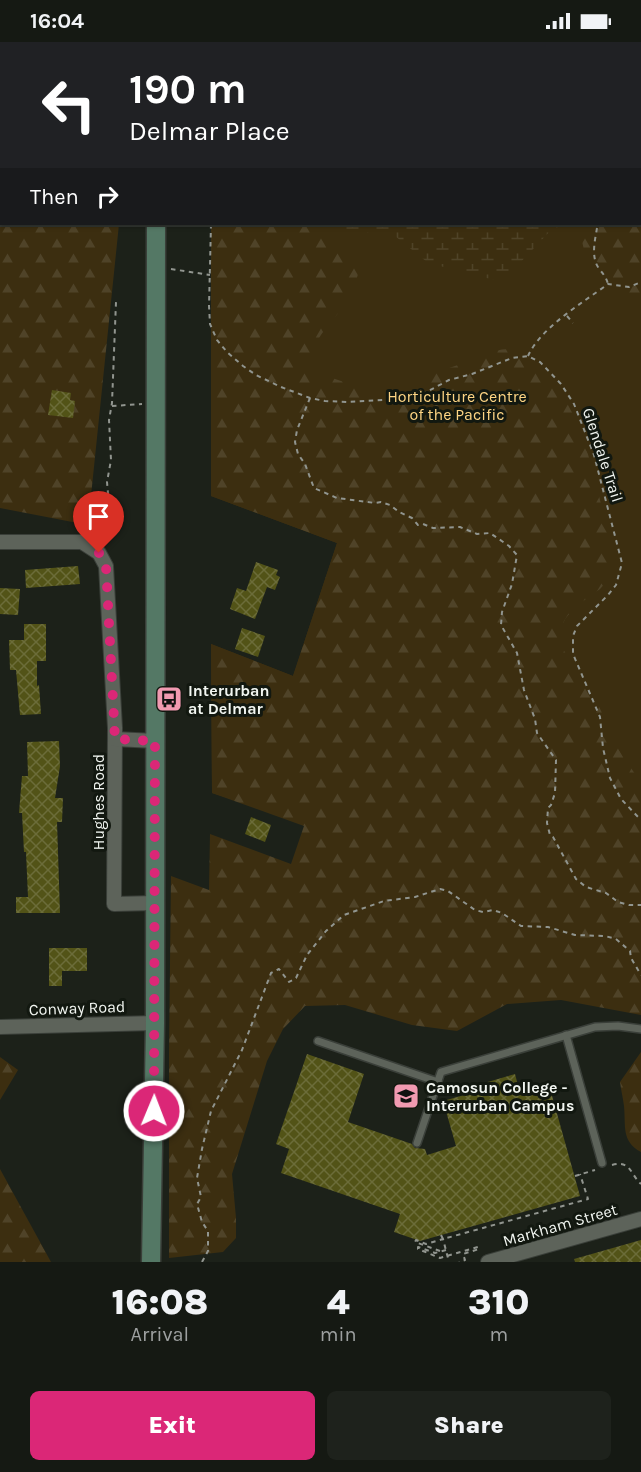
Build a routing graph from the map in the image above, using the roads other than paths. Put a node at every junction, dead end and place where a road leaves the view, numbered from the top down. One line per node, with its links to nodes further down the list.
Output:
1 (156, 225): 4 (main road)
2 (0, 542): 3 (street, Hughes Road)
3 (115, 739): 4 (street); 5 (street, Hughes Road)
4 (155, 741): 5 (main road)
5 (155, 903): 6 (main road)
6 (155, 1023): 7 (street, Conway Road); 16 (main road)
7 (0, 1027)
8 (641, 1029): 9 (lane)
9 (566, 1035): 11 (lane); 13 (lane)
10 (318, 1041): 11 (lane)
11 (438, 1082): 12 (lane)
12 (417, 1143)
13 (602, 1163)
14 (641, 1219): 15 (street, Markham Street)
15 (516, 1258): 17 (street, Markham Street)
16 (151, 1262)
17 (488, 1262)

